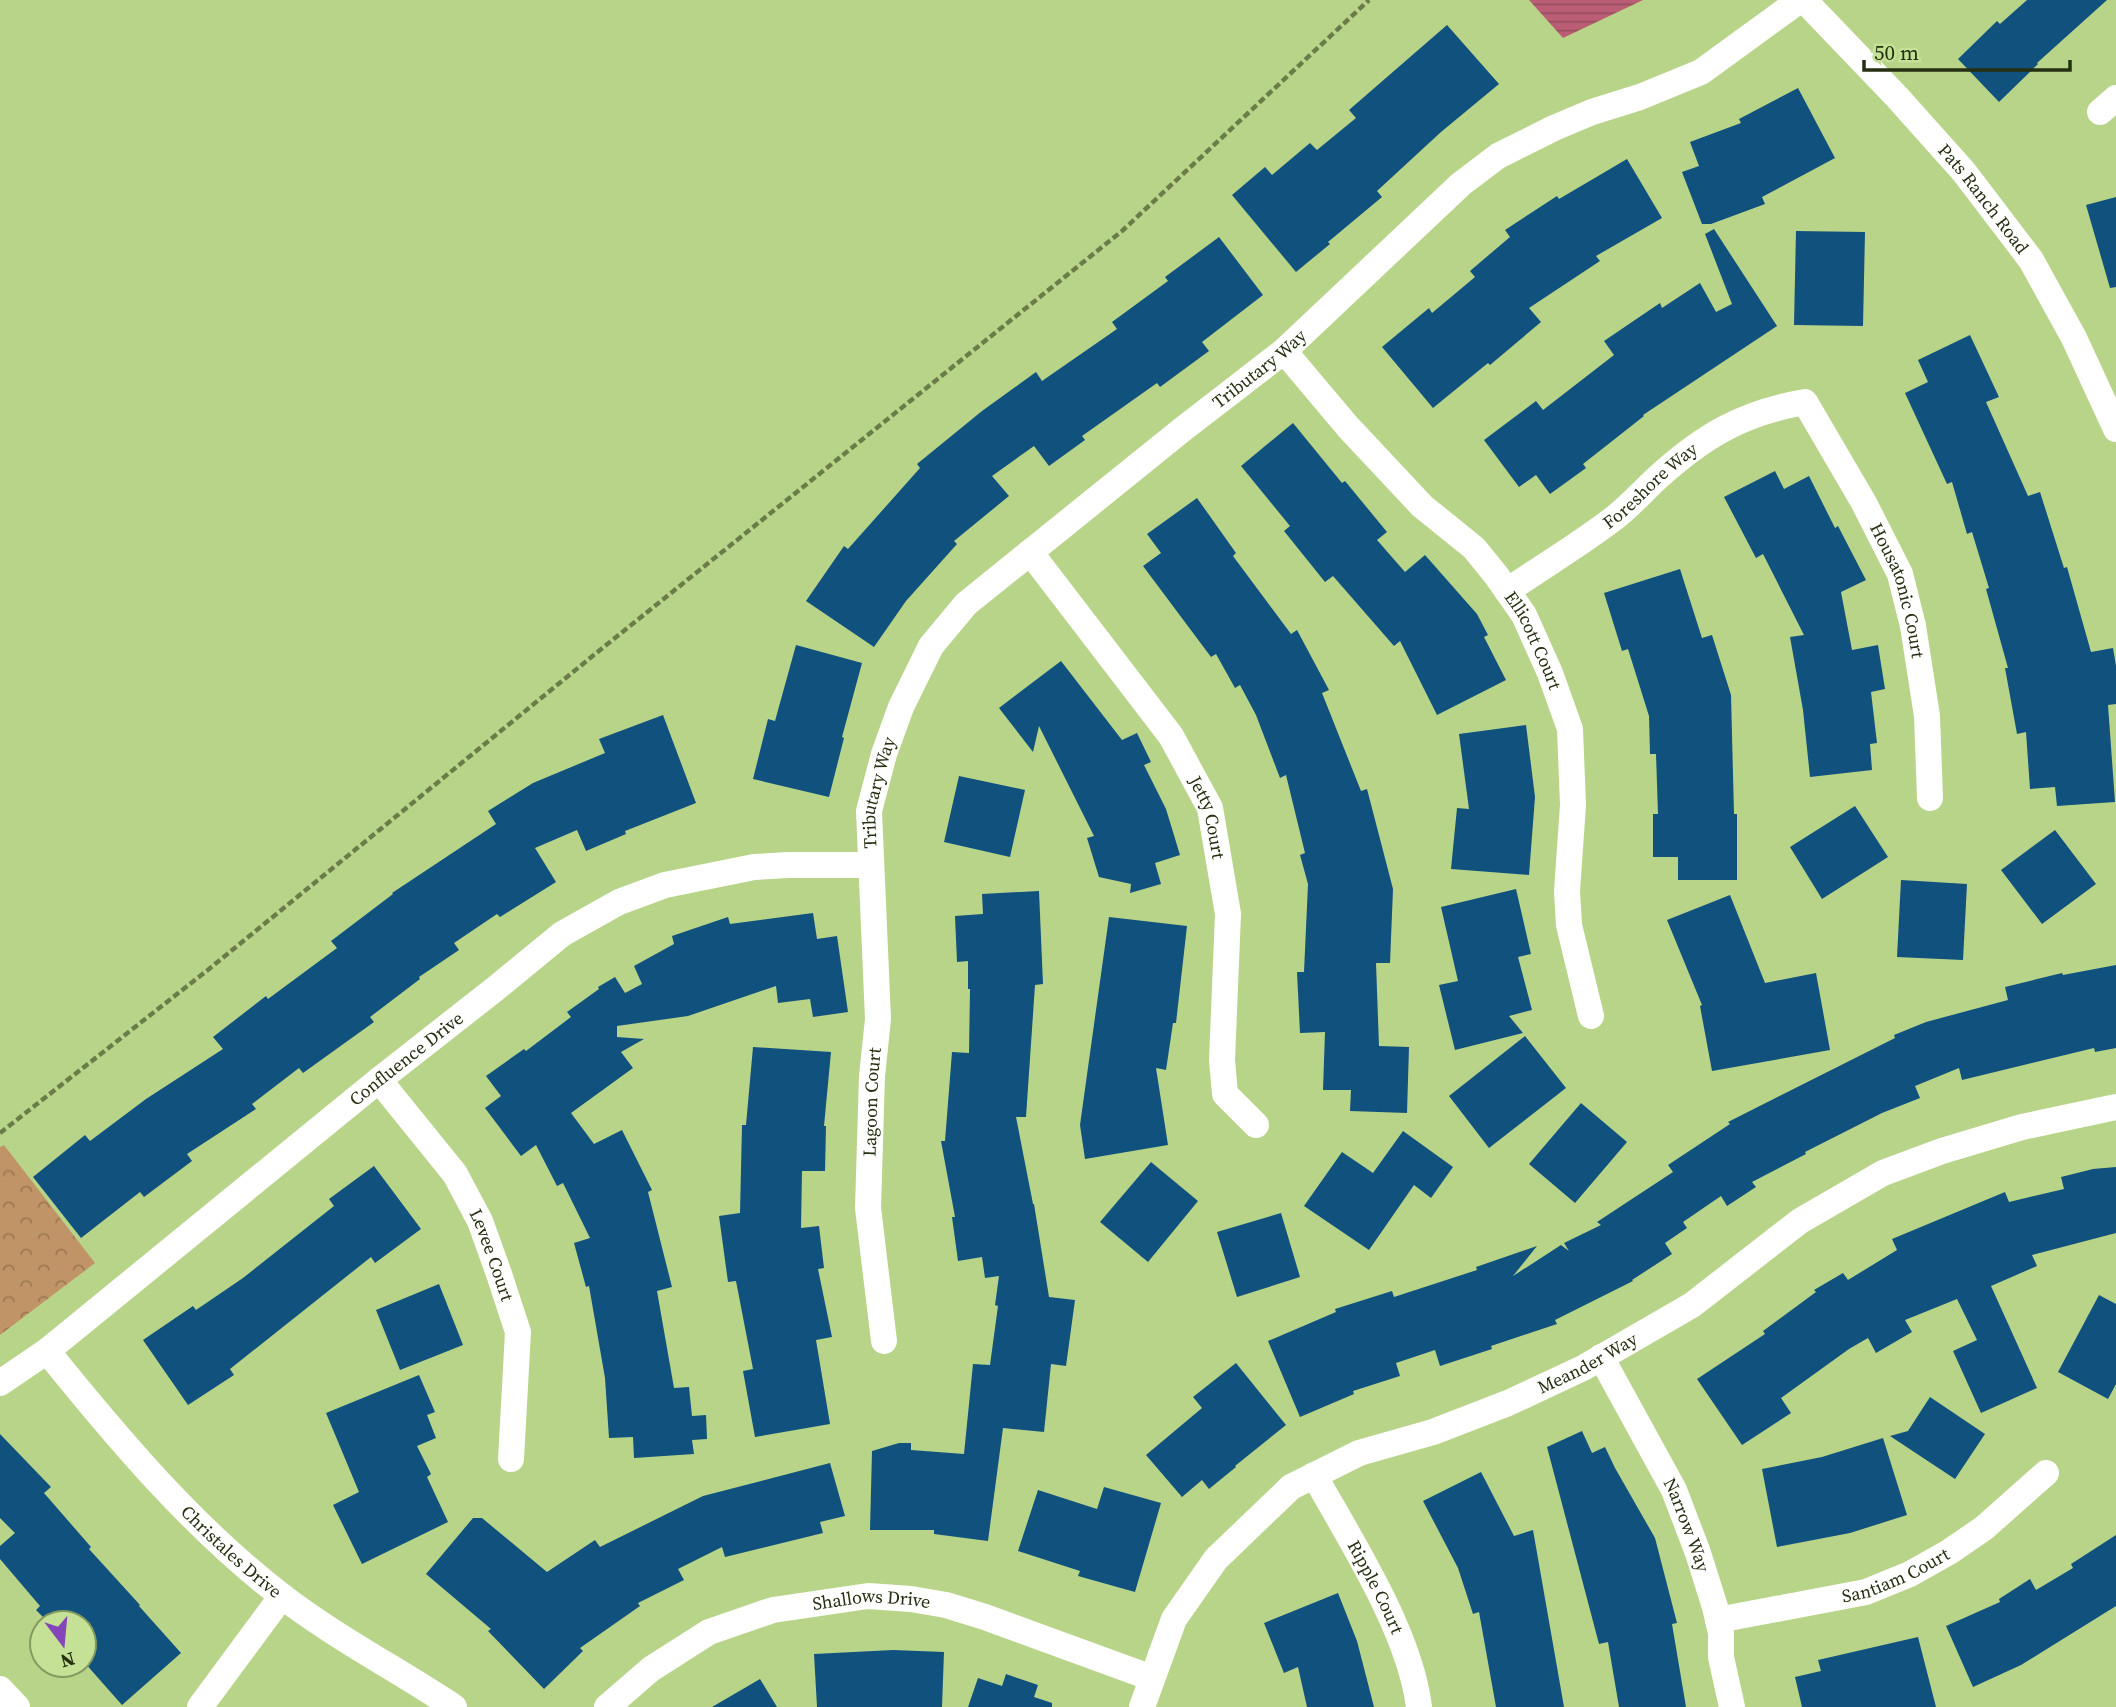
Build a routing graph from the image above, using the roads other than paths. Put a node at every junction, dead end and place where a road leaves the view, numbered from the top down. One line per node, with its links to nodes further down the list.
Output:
1 (1802, 0): 2 (street, Tributary Way); 4 (street, Pats Ranch Road)
2 (1284, 351): 5 (street, Tributary Way); 6 (street, Ellicott Court)
3 (1805, 402): 6 (street, Foreshore Way); 7 (street, Housatonic Court)
4 (2116, 429)
5 (1030, 552): 8 (street, Tributary Way); 12 (street, Jetty Court)
6 (1507, 591): 9 (street, Ellicott Court)
7 (1930, 798)
8 (870, 864): 10 (street, Confluence Drive); 13 (street, Lagoon Court)
9 (1591, 1016)
10 (379, 1080): 14 (street, Confluence Drive); 17 (street, Levee Court)
11 (2116, 1107): 15 (street, Meander Way)
12 (1255, 1125)
13 (884, 1341)
14 (47, 1351): 16 (street, Confluence Drive); 20 (street, Christales Drive)
15 (1601, 1357): 19 (street, Meander Way); 21 (street, Narrow Way)
16 (0, 1383)
17 (511, 1459)
18 (2046, 1473): 21 (street, Santiam Court)
19 (1314, 1475): 22 (street, Meander Way); 29 (street, Ripple Court)
20 (282, 1597): 25 (street); 26 (street, Christales Drive)
21 (1718, 1620): 30 (street, Narrow Way)
22 (1152, 1678): 27 (street, Shallows Drive); 28 (street, Meander Way)
23 (0, 1689): 24 (street)
24 (17, 1707)
25 (200, 1707)
26 (454, 1707)
27 (607, 1707)
28 (1142, 1707)
29 (1419, 1707)
30 (1732, 1707)

